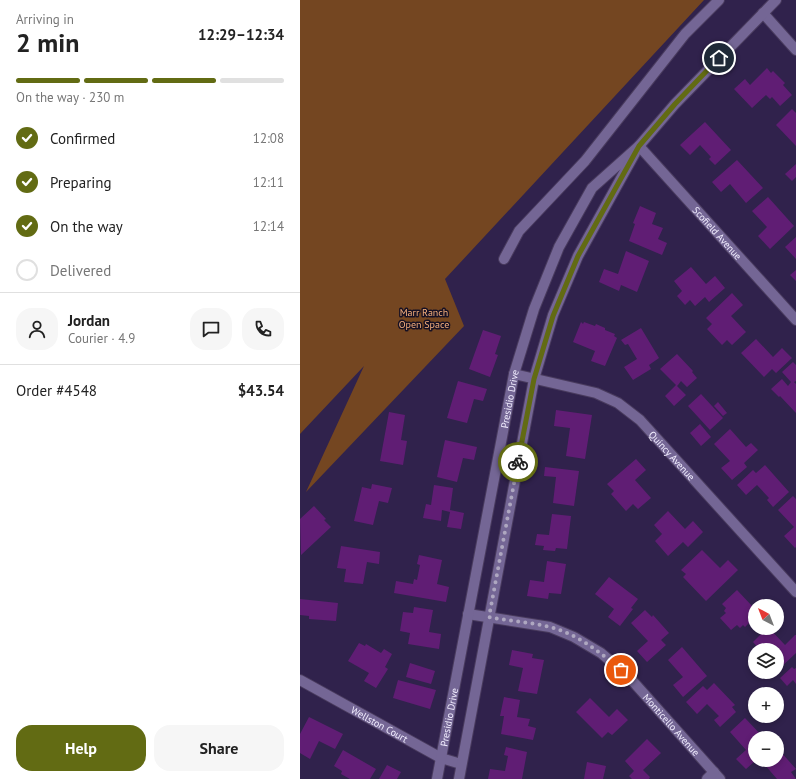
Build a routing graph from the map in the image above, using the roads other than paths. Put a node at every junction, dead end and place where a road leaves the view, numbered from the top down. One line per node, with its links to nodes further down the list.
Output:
1 (719, 0): 6 (street)
2 (776, 0): 3 (street, Presidio Drive)
3 (763, 13): 4 (street); 5 (street, Presidio Drive)
4 (796, 50)
5 (639, 146): 7 (street, Scofield Avenue); 8 (street, Presidio Drive); 9 (street, Presidio Drive)
6 (504, 259)
7 (796, 320)
8 (514, 374): 9 (street, Quincy Avenue); 11 (street, Presidio Drive)
9 (534, 379): 10 (street, Quincy Avenue); 12 (street, Presidio Drive)
10 (796, 592)
11 (468, 614): 12 (street, Monticello Avenue); 14 (street, Presidio Drive)
12 (489, 617): 15 (street, Presidio Drive); 16 (street, Monticello Avenue)
13 (300, 680): 14 (street, Wellston Court)
14 (441, 758): 15 (street, Wellston Court); 17 (street, Presidio Drive)
15 (461, 764): 18 (street, Presidio Drive)
16 (714, 777)
17 (437, 779)
18 (458, 779)

